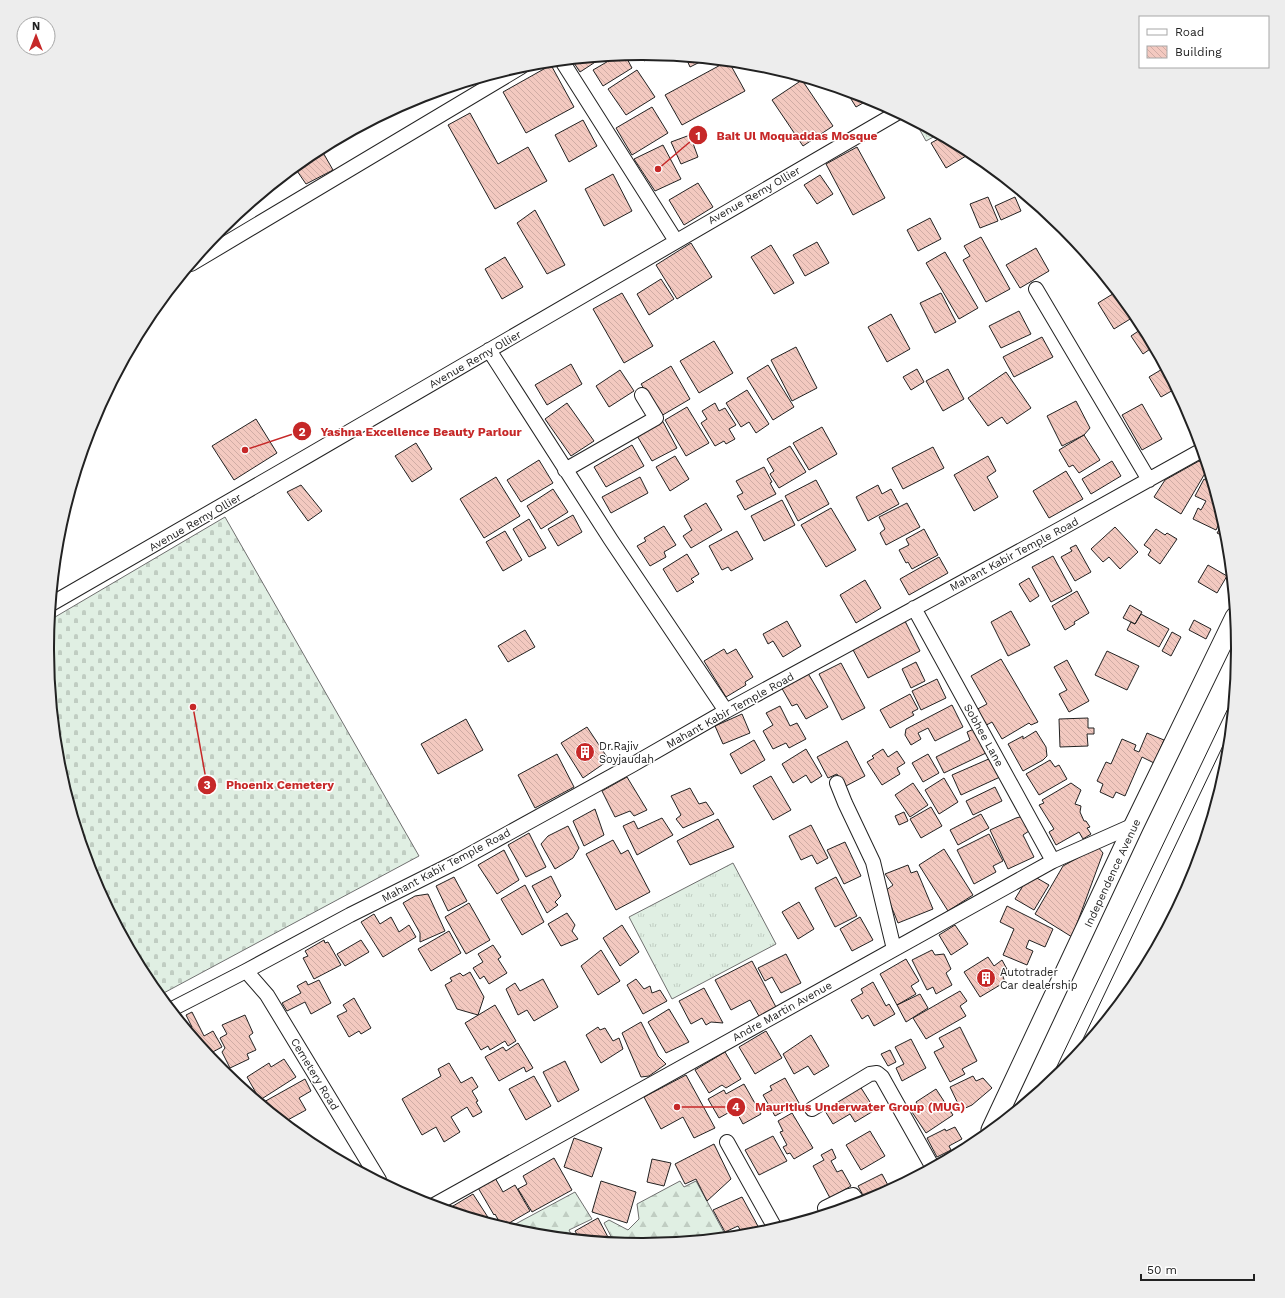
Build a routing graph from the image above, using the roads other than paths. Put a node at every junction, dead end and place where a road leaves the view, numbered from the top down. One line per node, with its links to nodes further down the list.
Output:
1 (565, 66): 4 (street)
2 (503, 78): 5 (street)
3 (892, 116): 4 (street, Avenue Remy Ollier)
4 (676, 241): 7 (street, Avenue Remy Ollier)
5 (204, 257)
6 (1036, 289): 11 (street)
7 (489, 350): 10 (street); 12 (street, Avenue Remy Ollier)
8 (642, 395): 10 (street)
9 (1197, 453): 11 (street, Mahant Kabir Temple Road)
10 (566, 470): 15 (street)
11 (1149, 480): 13 (street, Mahant Kabir Temple Road)
12 (56, 601)
13 (914, 608): 15 (street, Mahant Kabir Temple Road); 18 (street, Sobhee Lane)
14 (1230, 626): 17 (street, Independence Avenue)
15 (726, 711): 20 (street, Mahant Kabir Temple Road)
16 (837, 783): 19 (street)
17 (1134, 825): 18 (street, Andre Martin Avenue); 23 (street, Independence Avenue)
18 (1053, 861): 19 (street, Andre Martin Avenue)
19 (894, 949): 28 (street, Andre Martin Avenue)
20 (246, 971): 21 (street, Mahant Kabir Temple Road); 26 (street, Cemetery Road)
21 (176, 1007)
22 (812, 1109): 25 (street)
23 (996, 1119)
24 (728, 1142): 30 (street)
25 (930, 1163)
26 (375, 1173)
27 (855, 1198): 29 (street)
28 (440, 1201)
29 (825, 1208)
30 (772, 1222)

